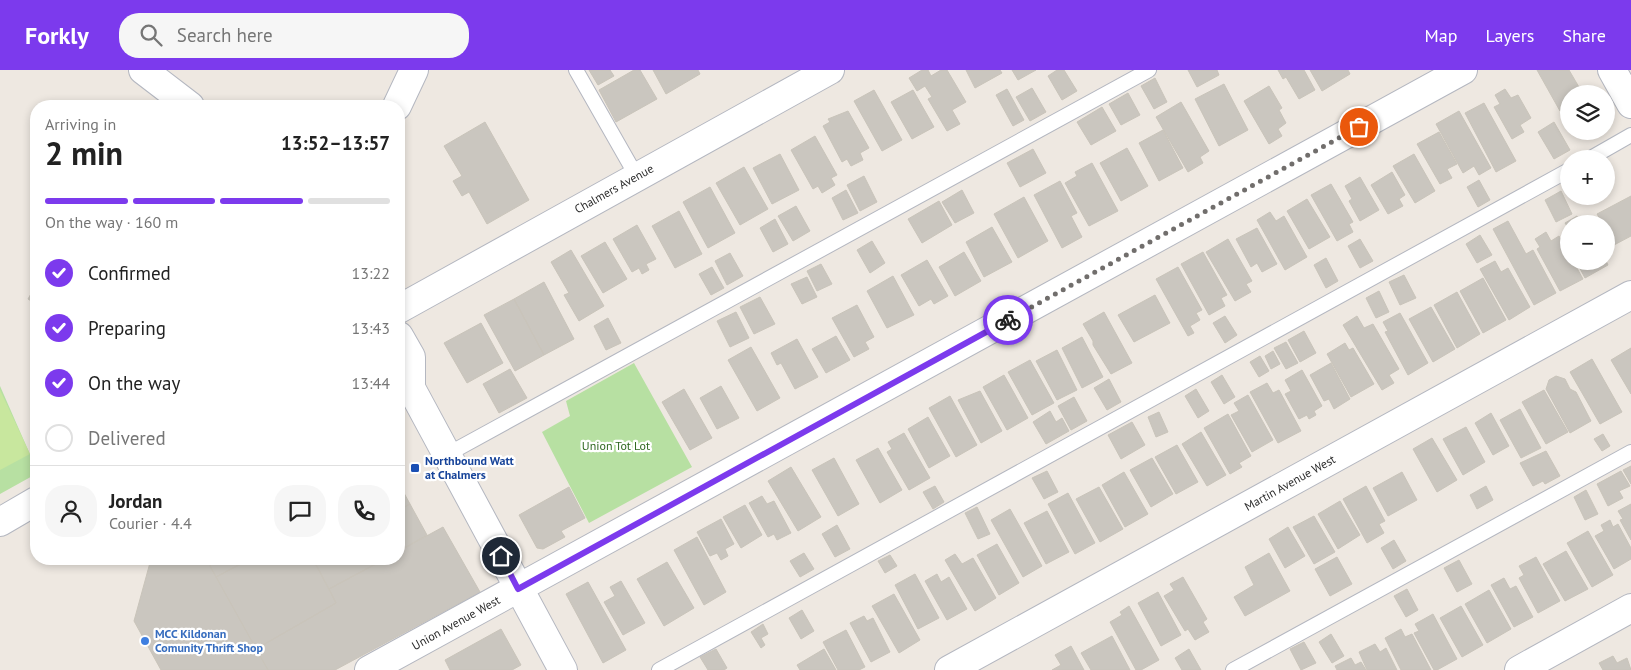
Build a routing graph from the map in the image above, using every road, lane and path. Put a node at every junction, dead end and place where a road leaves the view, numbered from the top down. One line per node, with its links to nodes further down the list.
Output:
1 (143, 70): 8 (street)
2 (414, 70): 9 (street)
3 (576, 70): 14 (lane)
4 (830, 70): 14 (street, Chalmers Avenue)
5 (1149, 70): 20 (lane)
6 (1463, 70): 23 (street, Union Avenue West)
7 (1612, 70): 10 (street)
8 (182, 100)
9 (399, 100)
10 (1631, 104)
11 (1631, 136): 12 (lane)
12 (1605, 150)
13 (1560, 175): 27 (lane)
14 (637, 177): 16 (street, Chalmers Avenue)
15 (1631, 295): 28 (street, Martin Avenue West)
16 (405, 306)
17 (405, 346): 18 (street)
18 (405, 383): 20 (street)
19 (1631, 452): 29 (lane)
20 (448, 454): 23 (street)
21 (30, 505): 22 (street)
22 (0, 522)
23 (518, 589): 25 (street, Union Avenue West); 26 (street)
24 (1631, 608): 30 (street)
25 (369, 670)
26 (563, 670)
27 (659, 670)
28 (949, 670)
29 (1233, 670)
30 (1519, 670)

